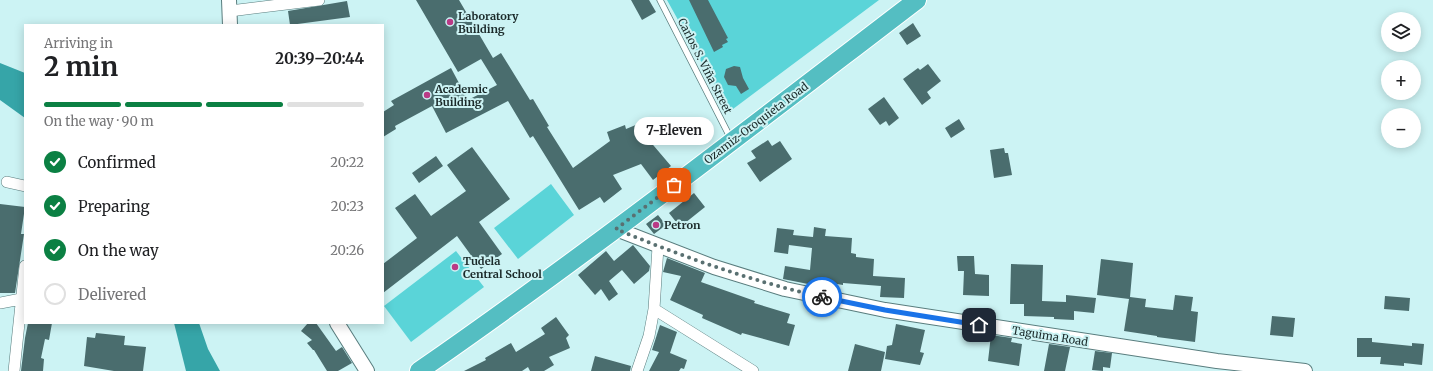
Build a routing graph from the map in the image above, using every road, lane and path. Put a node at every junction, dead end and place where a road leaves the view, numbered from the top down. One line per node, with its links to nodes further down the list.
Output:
1 (319, 0): 4 (street)
2 (660, 0): 5 (lane, Carlos S. Viña Street)
3 (917, 0): 5 (highway, Ozamiz-Oroquieta Road)
4 (230, 12)
5 (732, 141): 8 (highway, Ozamiz-Oroquieta Road)
6 (7, 182): 7 (street)
7 (24, 186)
8 (616, 229): 9 (street, Taguima Road); 17 (highway, Ozamiz-Oroquieta Road)
9 (658, 247): 13 (street); 20 (street, Taguima Road)
10 (24, 274): 11 (street)
11 (21, 299): 12 (street); 15 (street)
12 (0, 303)
13 (654, 309): 18 (street); 19 (street)
14 (338, 324): 16 (street)
15 (14, 371)
16 (367, 371)
17 (419, 371)
18 (637, 371)
19 (753, 371)
20 (1305, 371)

